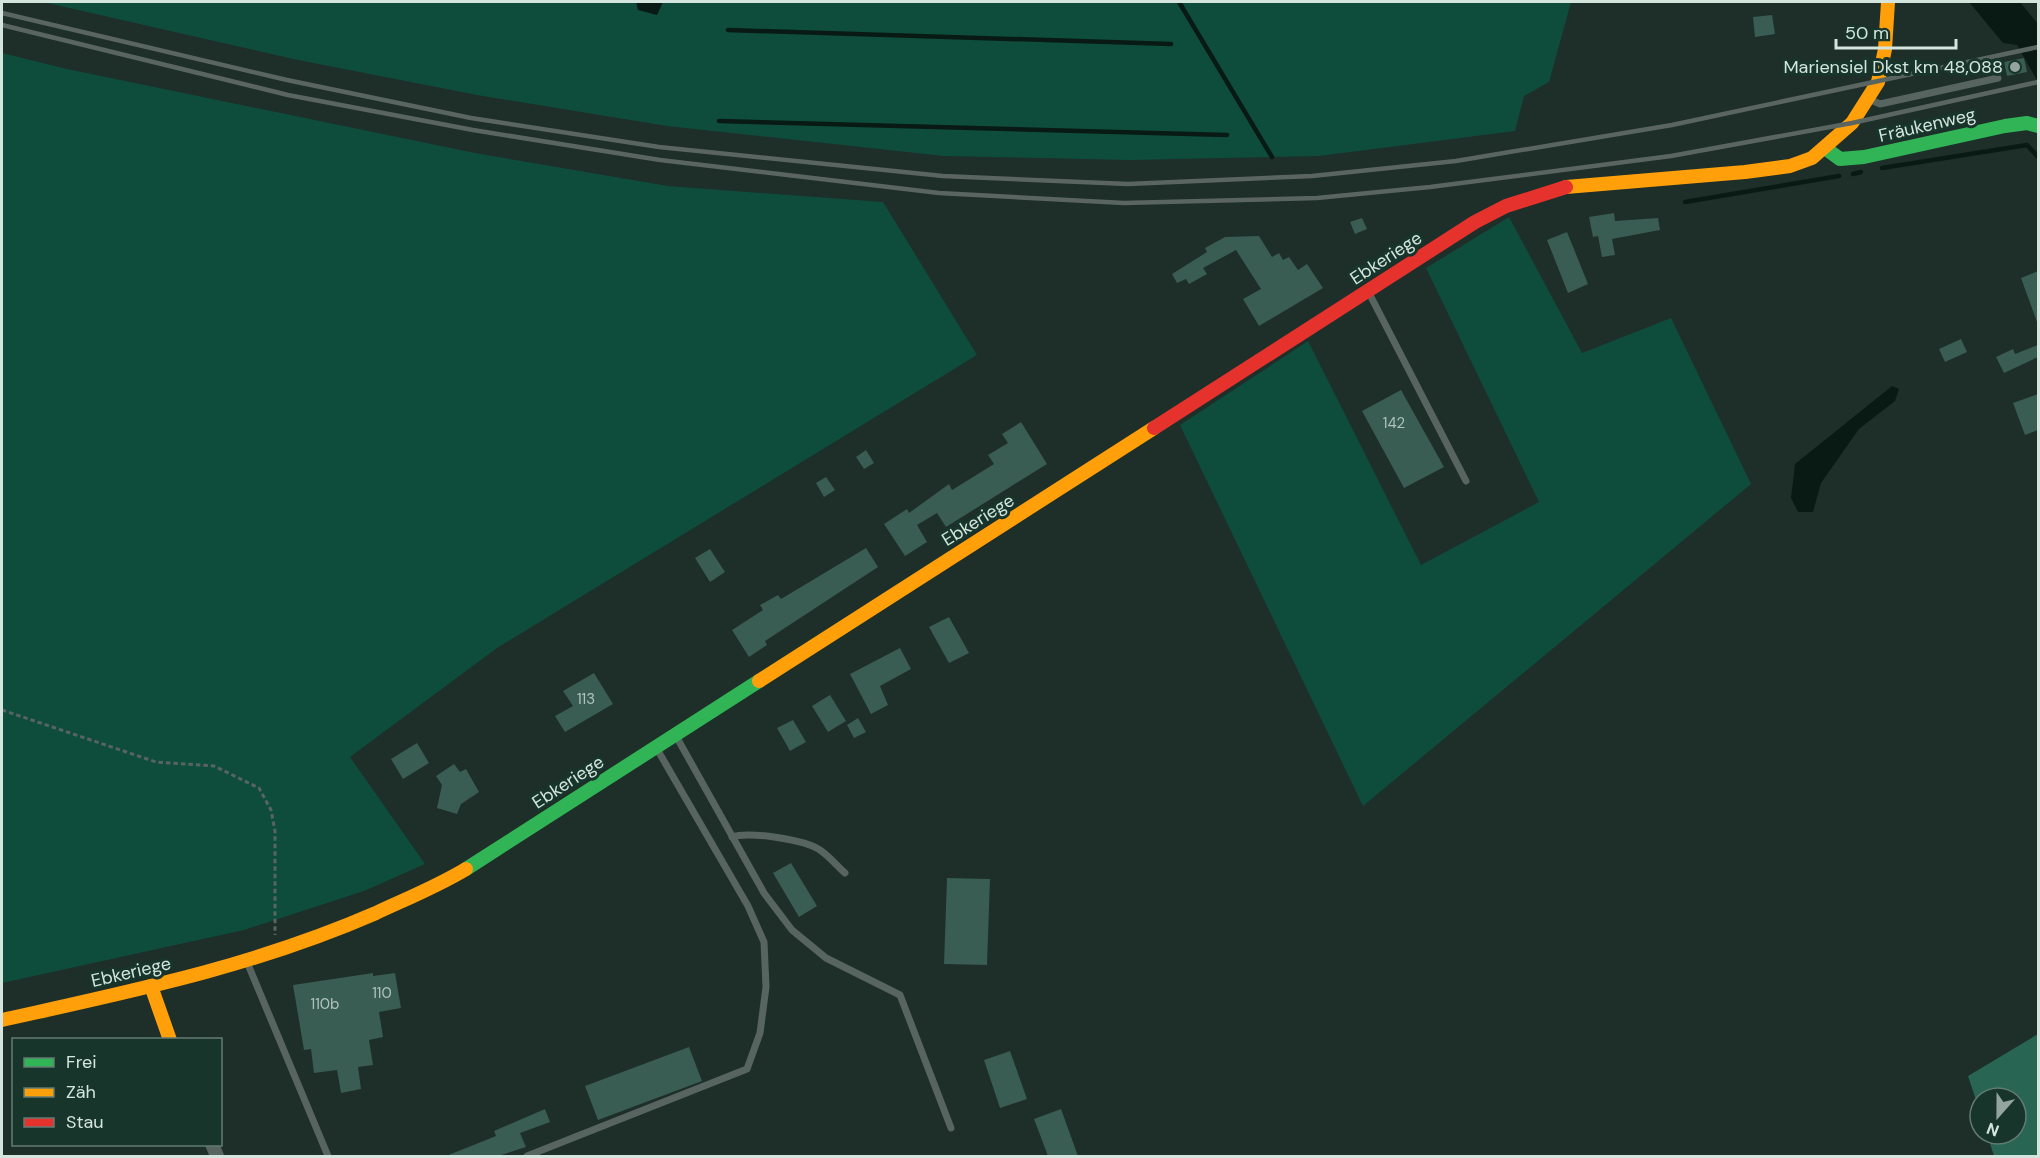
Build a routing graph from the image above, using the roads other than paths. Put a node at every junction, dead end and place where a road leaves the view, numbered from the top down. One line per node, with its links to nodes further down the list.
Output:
1 (1888, 2): 3 (street, Ebkeriege)
2 (1998, 78): 3 (lane)
3 (1869, 99): 5 (street, Ebkeriege)
4 (2038, 126): 5 (street, Fräukenweg)
5 (1825, 148): 6 (street, Ebkeriege)
6 (1368, 291): 7 (lane); 8 (street, Ebkeriege)
7 (1466, 481)
8 (675, 734): 9 (street, Ebkeriege); 10 (lane)
9 (656, 747): 12 (street, Ebkeriege); 18 (lane)
10 (732, 837): 11 (lane); 16 (lane)
11 (845, 873)
12 (247, 962): 13 (street, Ebkeriege); 17 (lane)
13 (151, 986): 14 (street, Ebkeriege); 15 (street)
14 (2, 1020)
15 (169, 1038)
16 (951, 1128)
17 (328, 1156)
18 (527, 1156)

